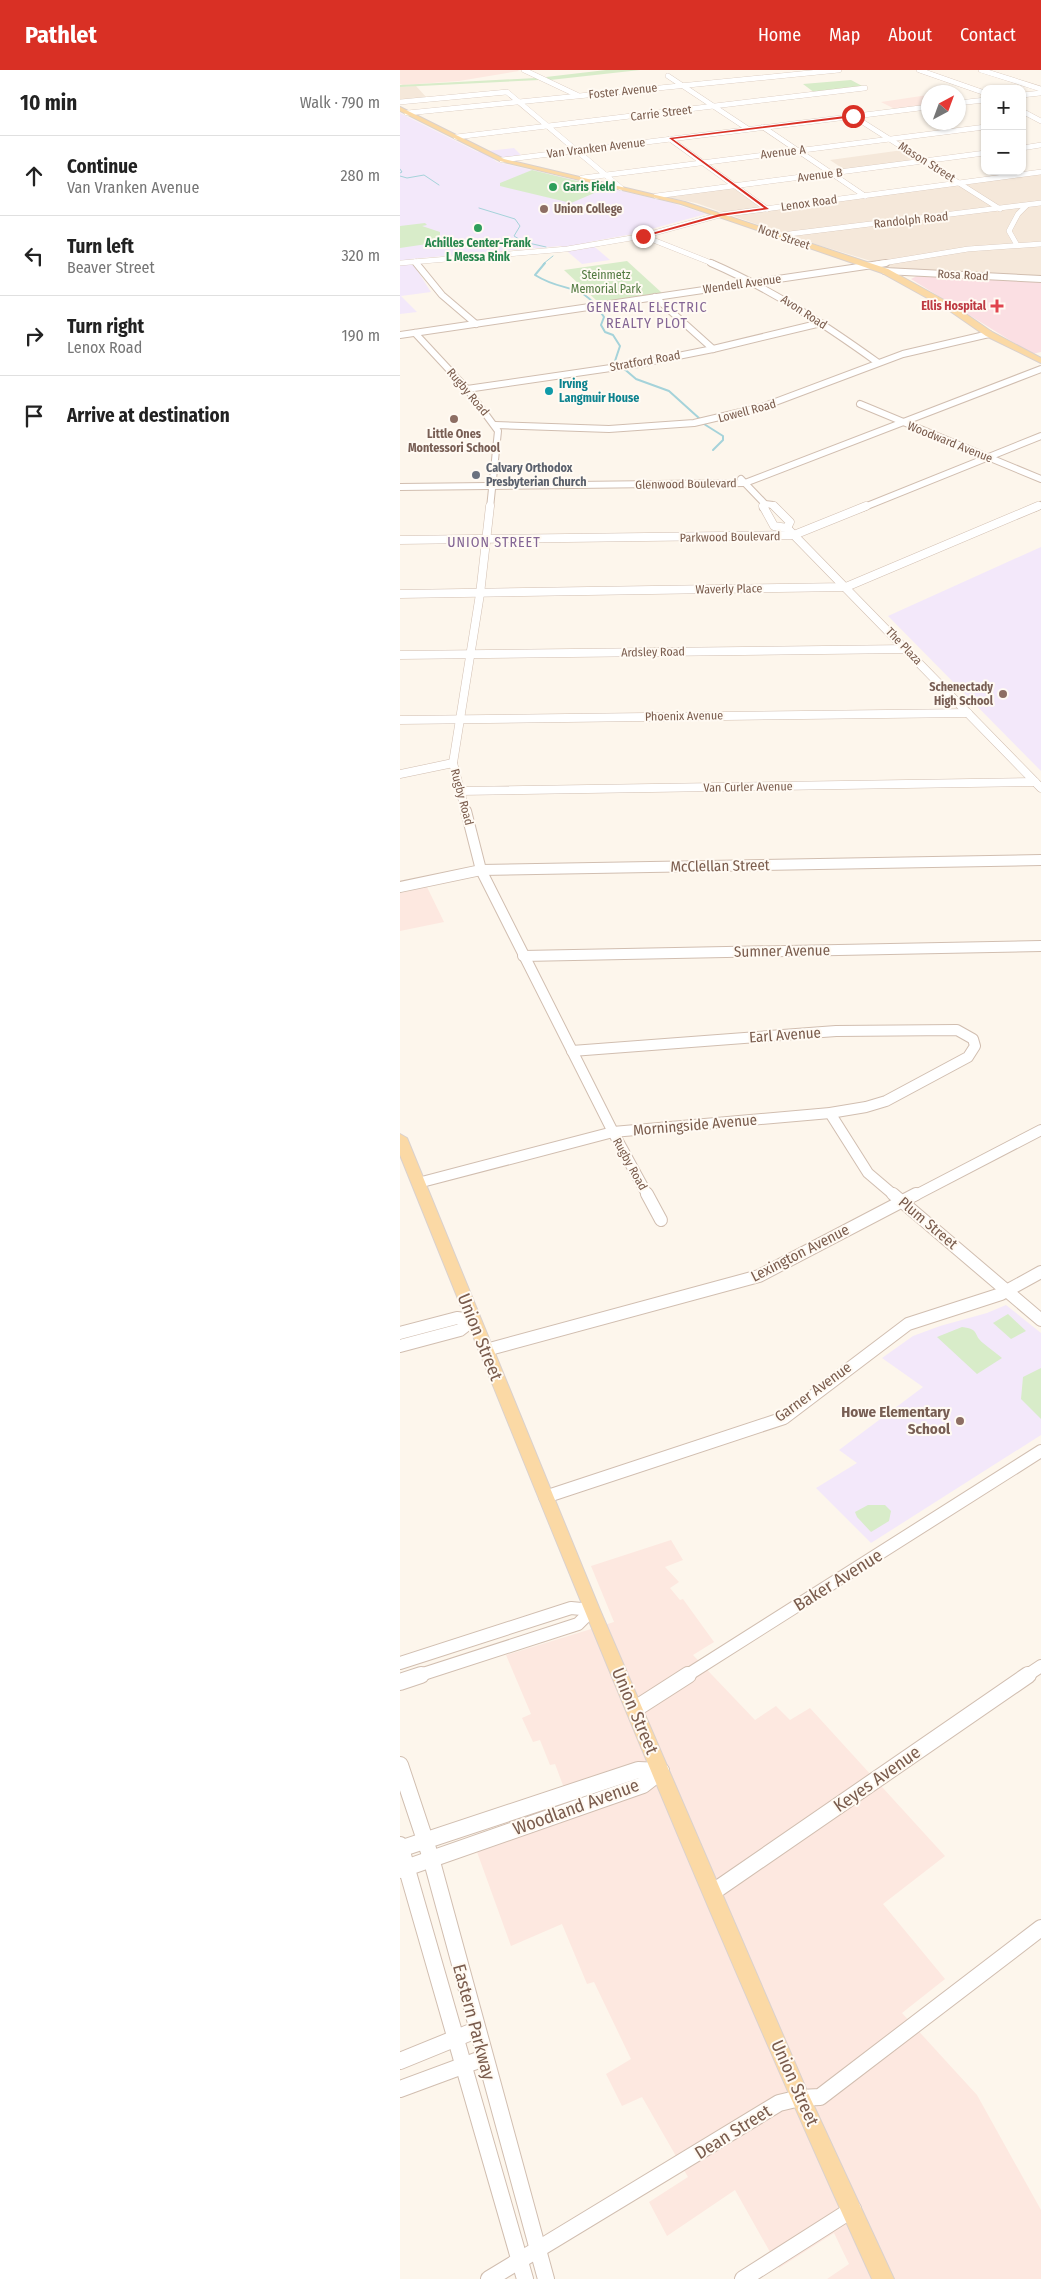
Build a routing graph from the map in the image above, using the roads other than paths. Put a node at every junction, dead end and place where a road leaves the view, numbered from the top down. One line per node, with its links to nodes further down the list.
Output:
1 (524, 70): 11 (street)
2 (839, 70): 6 (street, Foster Avenue)
3 (919, 70): 8 (street)
4 (981, 70): 9 (street)
5 (668, 76): 6 (street)
6 (683, 85): 11 (street, Foster Avenue); 16 (street)
7 (865, 88): 16 (street, Carrie Street)
8 (981, 91)
9 (1041, 91): 10 (street)
10 (1026, 94)
11 (578, 96): 14 (street, Foster Avenue)
12 (981, 100): 15 (street)
13 (400, 102): 14 (street)
14 (520, 102): 19 (street, Foster Avenue); 24 (street)
15 (966, 102)
16 (714, 106): 24 (street, Carrie Street); 27 (street)
17 (921, 108): 21 (street, Van Vranken Avenue)
18 (400, 109): 19 (main road, Nott Street)
19 (407, 113): 28 (main road, Nott Street)
20 (1026, 113): 22 (street)
21 (853, 116): 25 (street, Van Vranken Avenue); 30 (street, Mason Street)
22 (1040, 120): 23 (street)
23 (1030, 121)
24 (548, 126): 28 (street, Carrie Street); 33 (street)
25 (763, 127): 27 (street, Van Vranken Avenue); 34 (street)
26 (981, 128): 30 (street, Avenue A)
27 (748, 129): 29 (street, Van Vranken Avenue)
28 (456, 137): 36 (main road, Nott Street)
29 (670, 139): 33 (street, Van Vranken Avenue); 38 (street)
30 (889, 139): 34 (street, Avenue A); 37 (street, Mason Street)
31 (1041, 145): 32 (street)
32 (1026, 147)
33 (578, 150): 36 (street, Van Vranken Avenue); 41 (street)
34 (798, 150): 38 (street, Avenue A); 40 (street)
35 (981, 154): 37 (street, Avenue B)
36 (502, 160): 42 (main road, Nott Street)
37 (925, 161): 40 (street, Avenue B); 43 (street, Mason Street)
38 (703, 163): 41 (street, Avenue A); 44 (street)
39 (1041, 172): 43 (street, Lenox Road)
40 (832, 173): 44 (street, Avenue B); 47 (street)
41 (607, 175): 42 (street, Avenue A); 45 (street)
42 (582, 178): 45 (main road, Nott Street)
43 (961, 183): 47 (street, Lenox Road); 50 (street, Mason Street)
44 (735, 186): 46 (street, Avenue B); 51 (street)
45 (621, 188): 46 (main road, Nott Street)
46 (656, 196): 52 (main road, Nott Street)
47 (866, 196): 51 (street, Lenox Road)
48 (1041, 203): 49 (street, Randolph Road)
49 (1026, 206): 50 (street, Randolph Road); 56 (street)
50 (1000, 208): 53 (street, Randolph Road)
51 (767, 209): 52 (street, Lenox Road)
52 (720, 215): 53 (main road, Nott Street); 54 (street, Lenox Road)
53 (781, 235): 60 (main road, Nott Street)
54 (643, 236): 58 (street, Lenox Road); 63 (street, Avon Road)
55 (1041, 240): 56 (street, Wendell Avenue)
56 (1016, 243): 57 (street, Wendell Avenue); 60 (street, Wendell Avenue)
57 (1041, 244)
58 (415, 262): 59 (street, Lenox Road); 66 (street)
59 (400, 263)
60 (868, 265): 61 (main road, Nott Street); 63 (street, Wendell Avenue)
61 (885, 271): 62 (street, Rosa Road); 68 (main road, Nott Street)
62 (1041, 279)
63 (752, 282): 64 (street, Wendell Avenue); 65 (street, Avon Road)
64 (655, 297): 66 (street, Wendell Avenue); 70 (street)
65 (821, 322): 70 (street, Stratford Road); 71 (street, Avon Road)
66 (476, 324): 67 (street, Wendell Avenue)
67 (415, 333): 69 (street, Wendell Avenue); 74 (street, Rugby Road)
68 (989, 334): 71 (street, Lowell Road); 72 (main road, Nott Street)
69 (400, 335)
70 (713, 349): 74 (street, Stratford Road)
71 (877, 362): 77 (street, Lowell Road)
72 (1041, 363): 76 (street, Glenwood Boulevard)
73 (1041, 369): 76 (street, Glenwood Boulevard)
74 (467, 389): 77 (street, Rugby Road)
75 (860, 404): 76 (street, Woodward Avenue)
76 (900, 421): 80 (street, Woodward Avenue); 82 (street, Glenwood Boulevard)
77 (495, 425): 84 (street, Rugby Road)
78 (1041, 429): 80 (street, Parkwood Boulevard)
79 (1041, 436): 80 (street, Parkwood Boulevard)
80 (984, 456): 81 (street, Woodward Avenue); 88 (street, Parkwood Boulevard); 89 (street, Parkwood Boulevard)
81 (1041, 479)
82 (742, 481): 84 (street, Glenwood Boulevard); 86 (street, The Plaza)
83 (400, 482): 84 (street, Glenwood Boulevard)
84 (493, 483): 85 (street, Glenwood Boulevard); 91 (street, Rugby Road)
85 (400, 487)
86 (765, 504): 88 (street, The Plaza); 88 (street, The Plaza)
87 (1041, 505): 93 (street, Waverly Place)
88 (787, 528): 89 (street, The Plaza); 91 (street, Parkwood Boulevard)
89 (794, 535): 91 (street, Parkwood Boulevard); 93 (street, The Plaza)
90 (400, 536): 91 (street, Parkwood Boulevard)
91 (486, 537): 92 (street, Parkwood Boulevard); 95 (street, Rugby Road)
92 (400, 540)
93 (846, 587): 95 (street, Waverly Place); 96 (street, The Plaza)
94 (400, 594): 95 (street, Waverly Place)
95 (480, 594): 97 (street, Rugby Road)
96 (906, 649): 97 (street, Ardsley Road); 99 (street, The Plaza)
97 (469, 654): 98 (street, Ardsley Road); 100 (street, Rugby Road)
98 (400, 655)
99 (968, 713): 100 (street, Phoenix Avenue); 104 (street, The Plaza)
100 (461, 718): 101 (street, Phoenix Avenue); 102 (street, Rugby Road)
101 (400, 720)
102 (453, 764): 103 (street); 105 (street, Rugby Road)
103 (400, 774)
104 (1038, 785): 105 (street, Van Curler Avenue)
105 (460, 791): 107 (street, Rugby Road)
106 (1041, 860): 107 (street, McClellan Street)
107 (481, 870): 108 (street, McClellan Street); 110 (street, Rugby Road)
108 (400, 888)
109 (1041, 946): 110 (street, Sumner Avenue)
110 (523, 956): 111 (street, Rugby Road)
111 (572, 1051): 112 (street, Earl Avenue); 115 (street, Rugby Road)
112 (965, 1058): 113 (street, Morningside Avenue)
113 (830, 1113): 115 (street, Morningside Avenue); 118 (street, Plum Street)
114 (1041, 1130): 118 (street, Lexington Avenue)
115 (613, 1132): 117 (street, Morningside Avenue); 119 (street, Rugby Road)
116 (400, 1138): 117 (main road, Union Street)
117 (418, 1182): 122 (main road, Union Street)
118 (902, 1201): 121 (street, Plum Street); 126 (street, Lexington Avenue)
119 (661, 1220)
120 (1041, 1272): 121 (street, Garner Avenue)
121 (1007, 1291): 123 (street, Plum Street); 128 (street, Garner Avenue)
122 (473, 1320): 124 (street); 125 (street); 126 (main road, Union Street)
123 (1041, 1320)
124 (400, 1333)
125 (400, 1346)
126 (486, 1350): 128 (main road, Union Street)
127 (1041, 1451): 135 (street, Baker Avenue)
128 (545, 1497): 129 (main road, Union Street)
129 (592, 1610): 130 (street); 131 (street); 135 (main road, Union Street)
130 (482, 1638): 131 (street); 132 (street)
131 (488, 1653): 134 (street)
132 (400, 1663)
133 (1041, 1666): 142 (street, Keyes Avenue)
134 (400, 1682)
135 (635, 1709): 137 (main road, Union Street)
136 (400, 1765): 138 (street, Eastern Parkway)
137 (661, 1771): 138 (street, Woodland Avenue); 140 (street, Woodland Avenue); 142 (main road, Union Street)
138 (425, 1839): 139 (street, Woodland Avenue); 140 (street, Eastern Parkway)
139 (400, 1847): 141 (street, Eastern Parkway)
140 (431, 1858): 141 (street, Woodland Avenue); 144 (street, Eastern Parkway)
141 (403, 1869): 145 (street, Eastern Parkway)
142 (713, 1892): 150 (main road, Union Street)
143 (1041, 1928): 150 (street, Dean Street)
144 (476, 2030): 145 (street); 146 (street, Eastern Parkway)
145 (455, 2040): 147 (street); 148 (street, Eastern Parkway)
146 (484, 2058): 148 (street); 152 (street, Eastern Parkway)
147 (400, 2061)
148 (462, 2065): 149 (street); 153 (street, Eastern Parkway)
149 (400, 2089)
150 (800, 2098): 151 (main road, Union Street); 152 (street, Dean Street)
151 (853, 2210): 157 (street); 158 (main road, Union Street)
152 (537, 2251): 153 (street, Dean Street); 156 (street, Eastern Parkway)
153 (520, 2261): 154 (street, Dean Street); 155 (street, Eastern Parkway)
154 (490, 2279)
155 (525, 2279)
156 (546, 2279)
157 (742, 2279)
158 (883, 2279)

